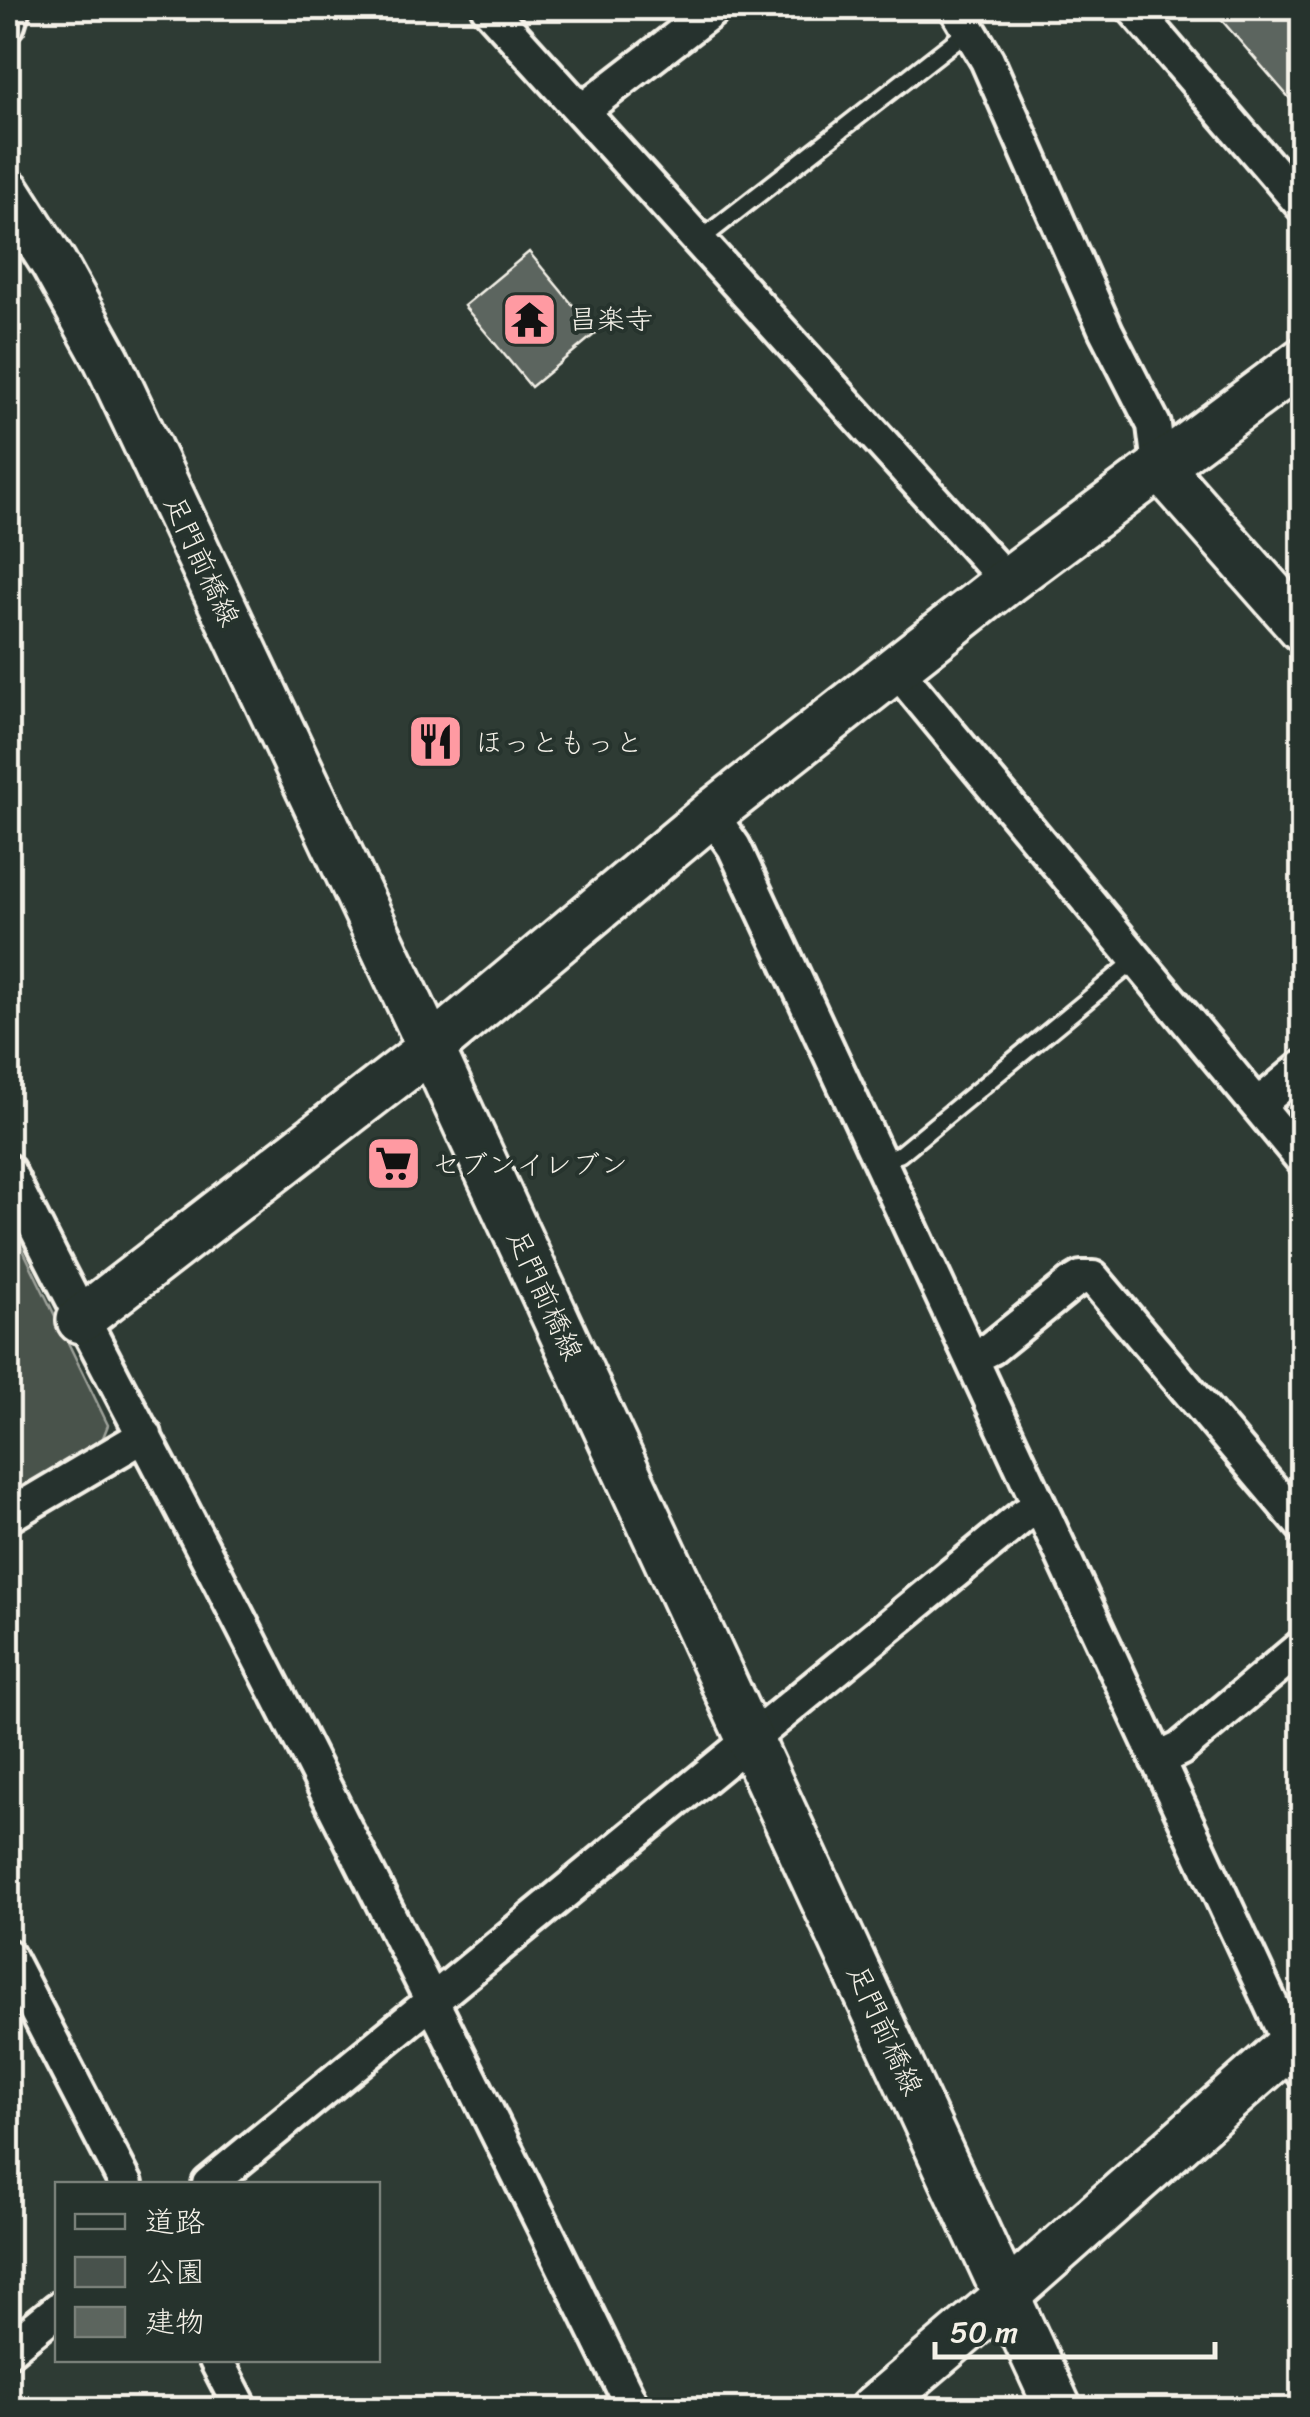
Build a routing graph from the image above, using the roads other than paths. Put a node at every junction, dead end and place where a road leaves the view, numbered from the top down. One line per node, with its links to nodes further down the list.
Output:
1 (13, 8): 6 (street)
2 (488, 8): 7 (street)
3 (715, 8): 7 (street)
4 (1133, 8): 9 (street)
5 (962, 19): 10 (lane); 12 (street)
6 (8, 24)
7 (583, 110): 10 (street)
8 (8, 192): 18 (main road, 足門前橋線)
9 (1302, 205)
10 (700, 240): 13 (street)
11 (1302, 362): 12 (main road)
12 (1159, 466): 13 (main road); 14 (main road)
13 (1007, 580): 15 (main road)
14 (1302, 628)
15 (895, 668): 16 (main road); 17 (street)
16 (711, 814): 18 (main road); 22 (street)
17 (1137, 960): 20 (street); 22 (lane)
18 (431, 1048): 24 (main road); 31 (main road, 足門前橋線)
19 (1302, 1068): 20 (street)
20 (1258, 1106): 21 (street)
21 (1302, 1159)
22 (880, 1160): 25 (street)
23 (8, 1171): 24 (street)
24 (80, 1320): 26 (street)
25 (972, 1358): 27 (street); 29 (street)
26 (145, 1435): 28 (street); 34 (street)
27 (1039, 1508): 31 (street); 32 (street)
28 (8, 1516)
29 (1302, 1525)
30 (1302, 1646): 32 (street)
31 (753, 1741): 34 (street); 38 (main road, 足門前橋線)
32 (1156, 1760): 35 (street)
33 (8, 1956): 36 (street)
34 (434, 2001): 37 (street); 43 (street)
35 (1298, 2050): 38 (main road)
36 (125, 2182)
37 (212, 2182)
38 (1007, 2295): 44 (main road); 45 (main road, 足門前橋線)
39 (55, 2311): 40 (street)
40 (8, 2350)
41 (217, 2362): 42 (street)
42 (242, 2410)
43 (634, 2410)
44 (872, 2410)
45 (1059, 2410)

